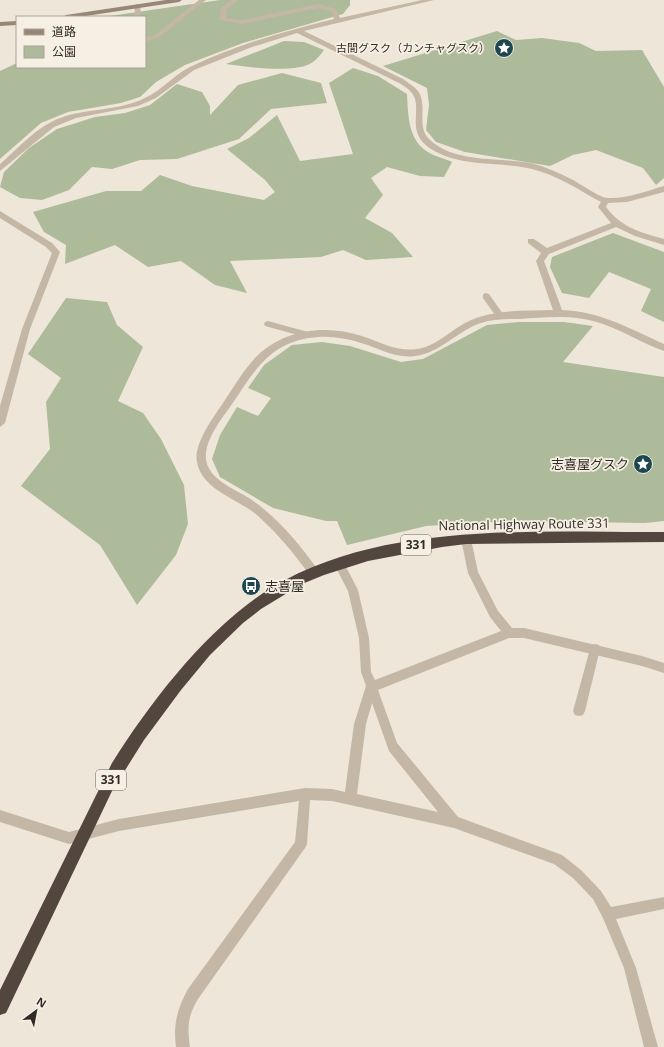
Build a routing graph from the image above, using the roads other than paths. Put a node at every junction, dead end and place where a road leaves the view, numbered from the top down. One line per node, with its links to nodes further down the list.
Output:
1 (179, 0): 5 (street)
2 (203, 0): 12 (street)
3 (235, 0): 8 (street)
4 (431, 0): 8 (street)
5 (137, 6): 6 (street); 7 (street)
6 (72, 16)
7 (136, 16)
8 (337, 19): 11 (street)
9 (16, 23): 10 (street)
10 (0, 24)
11 (299, 31): 13 (street); 15 (street)
12 (146, 40)
13 (0, 168)
14 (664, 189): 15 (street)
15 (605, 201): 17 (street)
16 (0, 214): 27 (street)
17 (615, 224): 19 (street); 20 (street)
18 (530, 241): 20 (street)
19 (664, 242)
20 (546, 252): 22 (street)
21 (486, 296): 23 (street)
22 (559, 314): 23 (street); 26 (street)
23 (500, 316): 25 (street)
24 (268, 324): 25 (street)
25 (305, 334): 31 (street)
26 (664, 348)
27 (0, 423)
28 (664, 537): 29 (highway, National Highway Route 331 / 331)
29 (466, 539): 30 (highway, National Highway Route 331 / 331); 32 (street)
30 (339, 564): 31 (highway, National Highway Route 331 / 331); 35 (street)
31 (314, 573): 41 (highway, National Highway Route 331 / 331)
32 (509, 633): 33 (street); 35 (street)
33 (595, 649): 34 (street); 36 (street)
34 (664, 668)
35 (371, 687): 38 (street); 40 (street)
36 (579, 711)
37 (305, 794): 38 (street); 41 (street); 45 (street)
38 (350, 799): 40 (street)
39 (0, 816): 41 (street)
40 (454, 822): 43 (street)
41 (85, 835): 44 (highway, National Highway Route 331 / 331)
42 (664, 903): 43 (street)
43 (608, 914): 46 (street)
44 (0, 1007)
45 (184, 1047)
46 (651, 1047)

